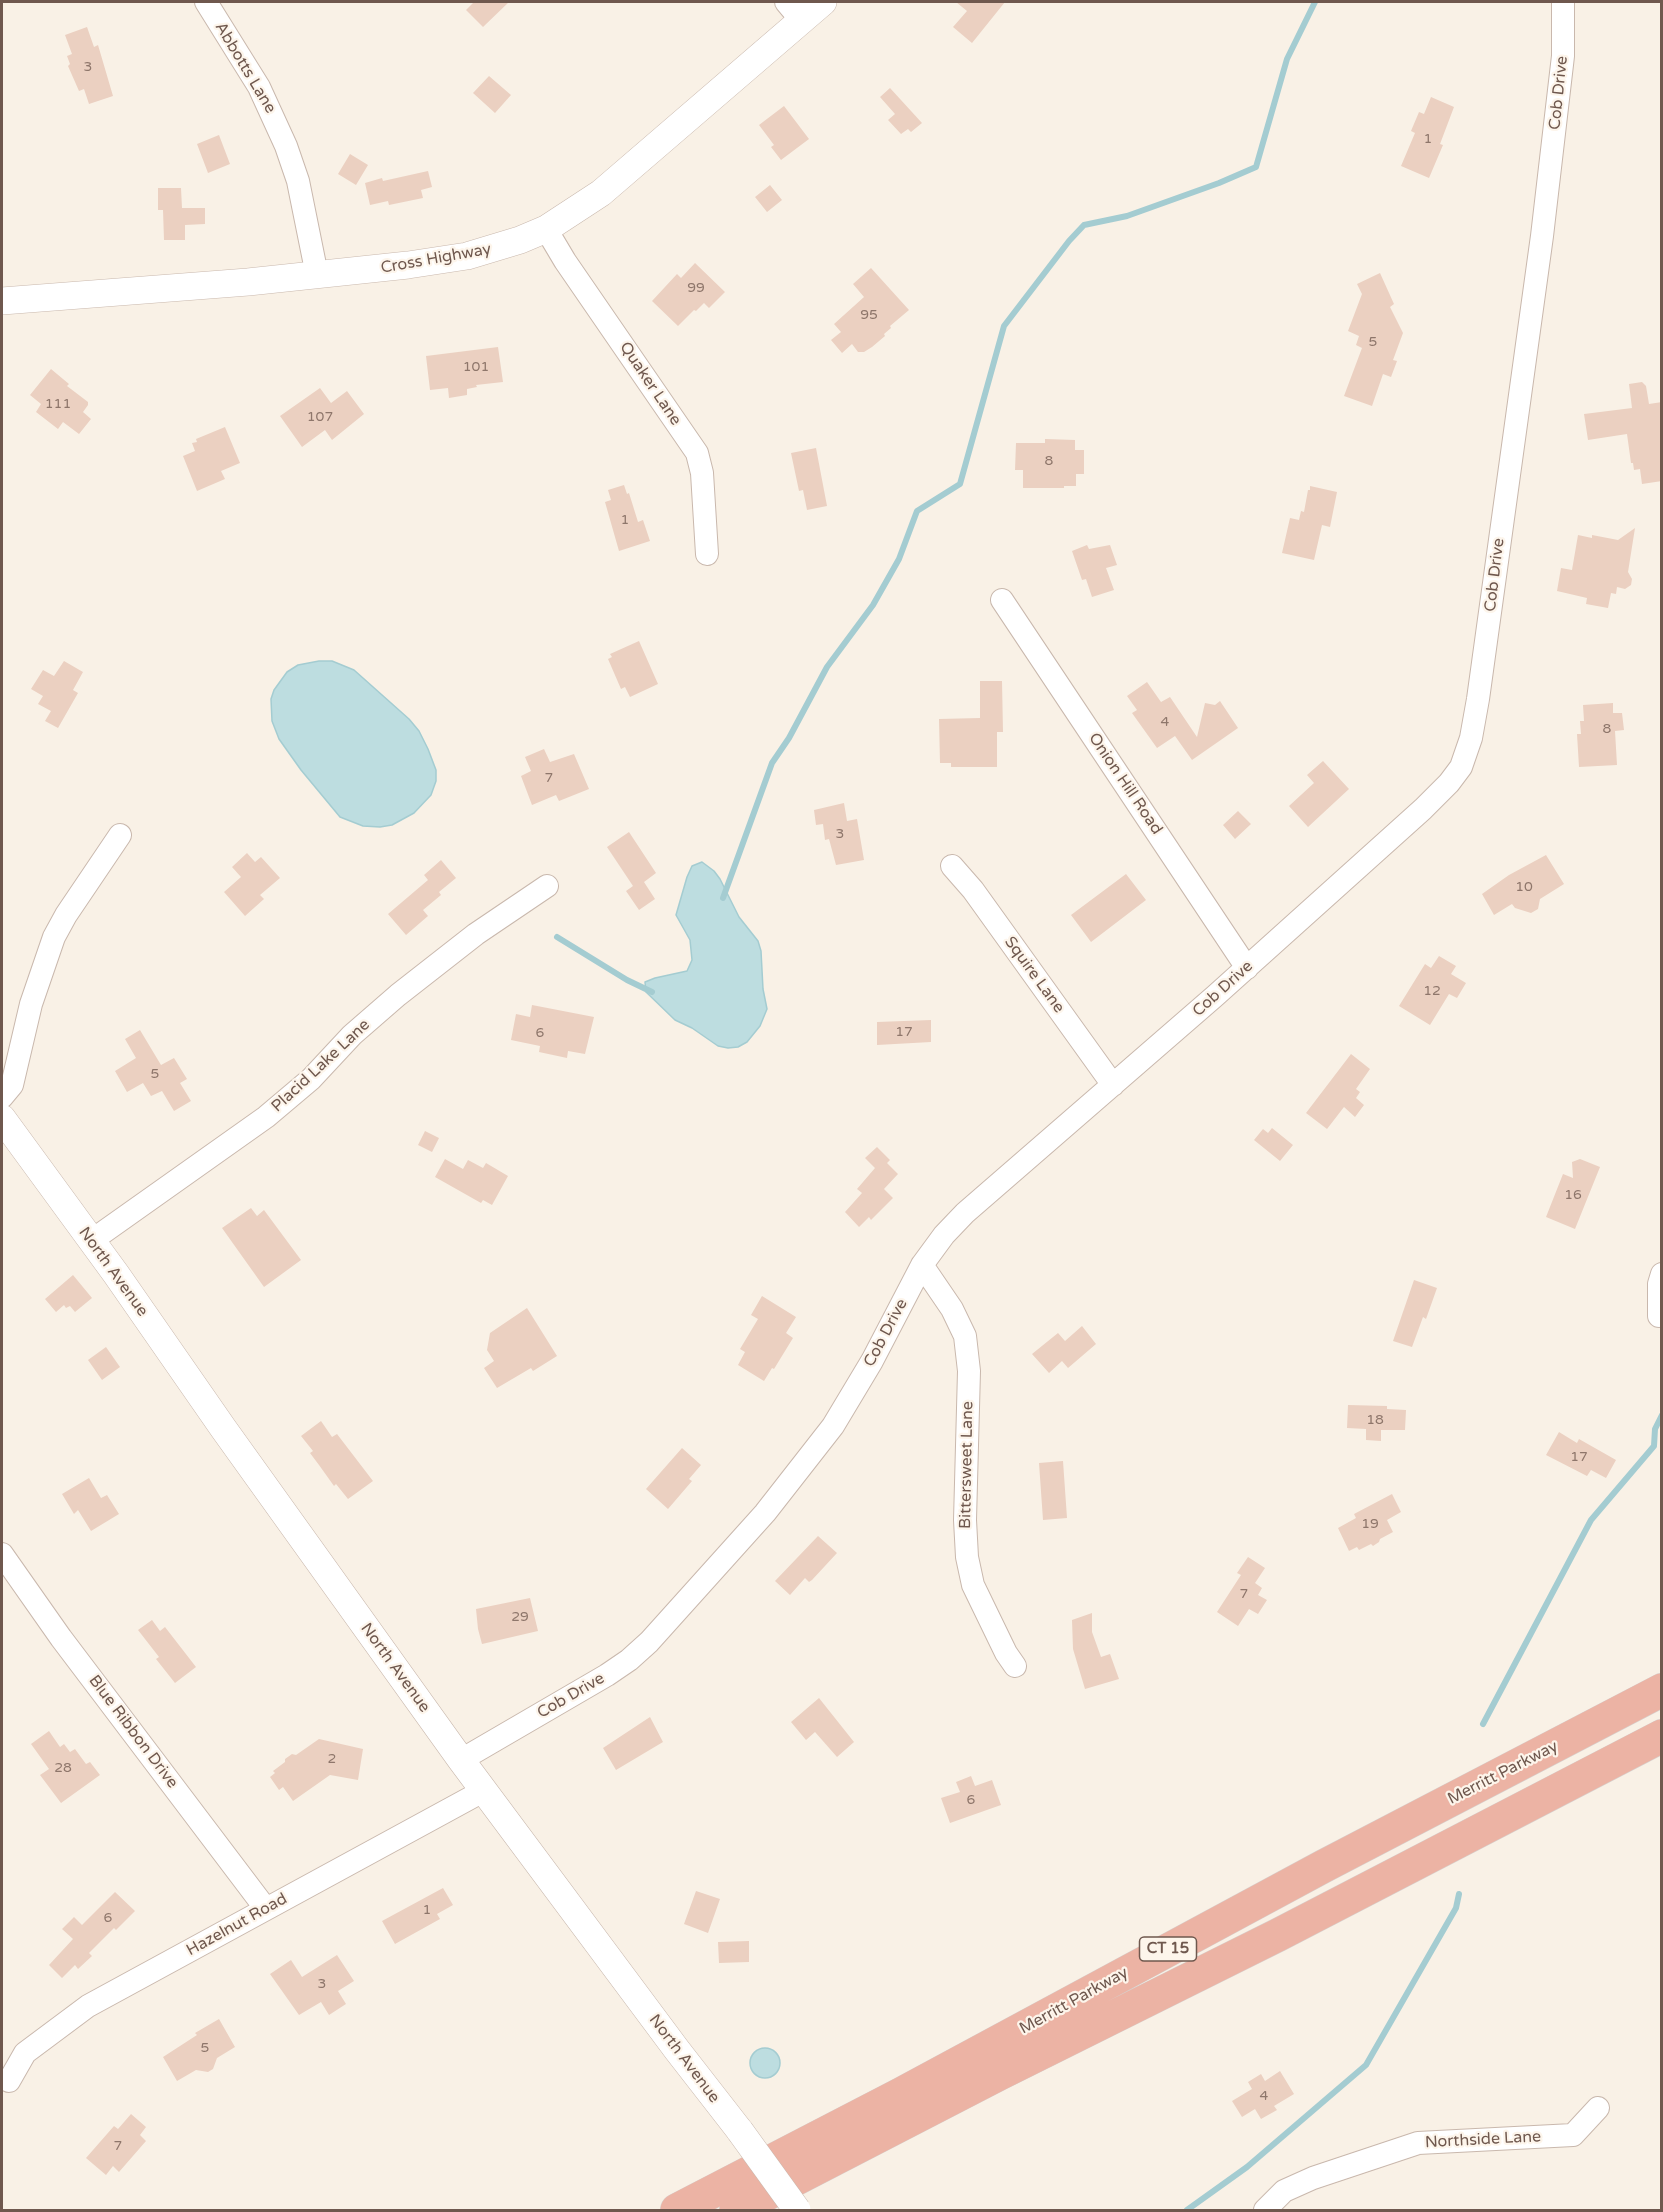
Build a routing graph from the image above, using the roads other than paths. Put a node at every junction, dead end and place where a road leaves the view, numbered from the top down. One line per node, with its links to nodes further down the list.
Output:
1 (206, 2): 6 (street, Abbotts Lane)
2 (823, 2): 4 (street, Cross Highway)
3 (1563, 2): 13 (street, Cob Drive)
4 (793, 11): 5 (street, Cross Highway)
5 (546, 229): 6 (street, Cross Highway); 8 (street, Quaker Lane)
6 (317, 275): 7 (street, Cross Highway)
7 (2, 301)
8 (707, 554)
9 (1002, 600): 13 (street, Onion Hill Road)
10 (120, 835): 15 (street)
11 (952, 866): 14 (street, Squire Lane)
12 (547, 886): 17 (street, Placid Lake Lane)
13 (1247, 968): 14 (street, Cob Drive)
14 (1113, 1085): 18 (street, Cob Drive)
15 (2, 1097)
16 (2, 1119): 17 (street, North Avenue)
17 (92, 1241): 25 (street, North Avenue)
18 (922, 1265): 22 (street, Bittersweet Lane); 25 (street, Cob Drive)
19 (1662, 1274): 20 (street)
20 (1659, 1316)
21 (2, 1554): 27 (street, Blue Ribbon Drive)
22 (1015, 1666)
23 (1662, 1690): 30 (highway, Merritt Parkway / CT 15)
24 (1662, 1736): 31 (highway, Merritt Parkway / CT 15)
25 (461, 1760): 26 (street, North Avenue)
26 (483, 1791): 27 (street, Hazelnut Road); 32 (street, North Avenue, bridge)
27 (266, 1909): 28 (street, Hazelnut Road)
28 (9, 2081)
29 (1598, 2108): 33 (street, Northside Lane)
30 (677, 2211)
31 (736, 2211)
32 (797, 2211)
33 (1265, 2211)

